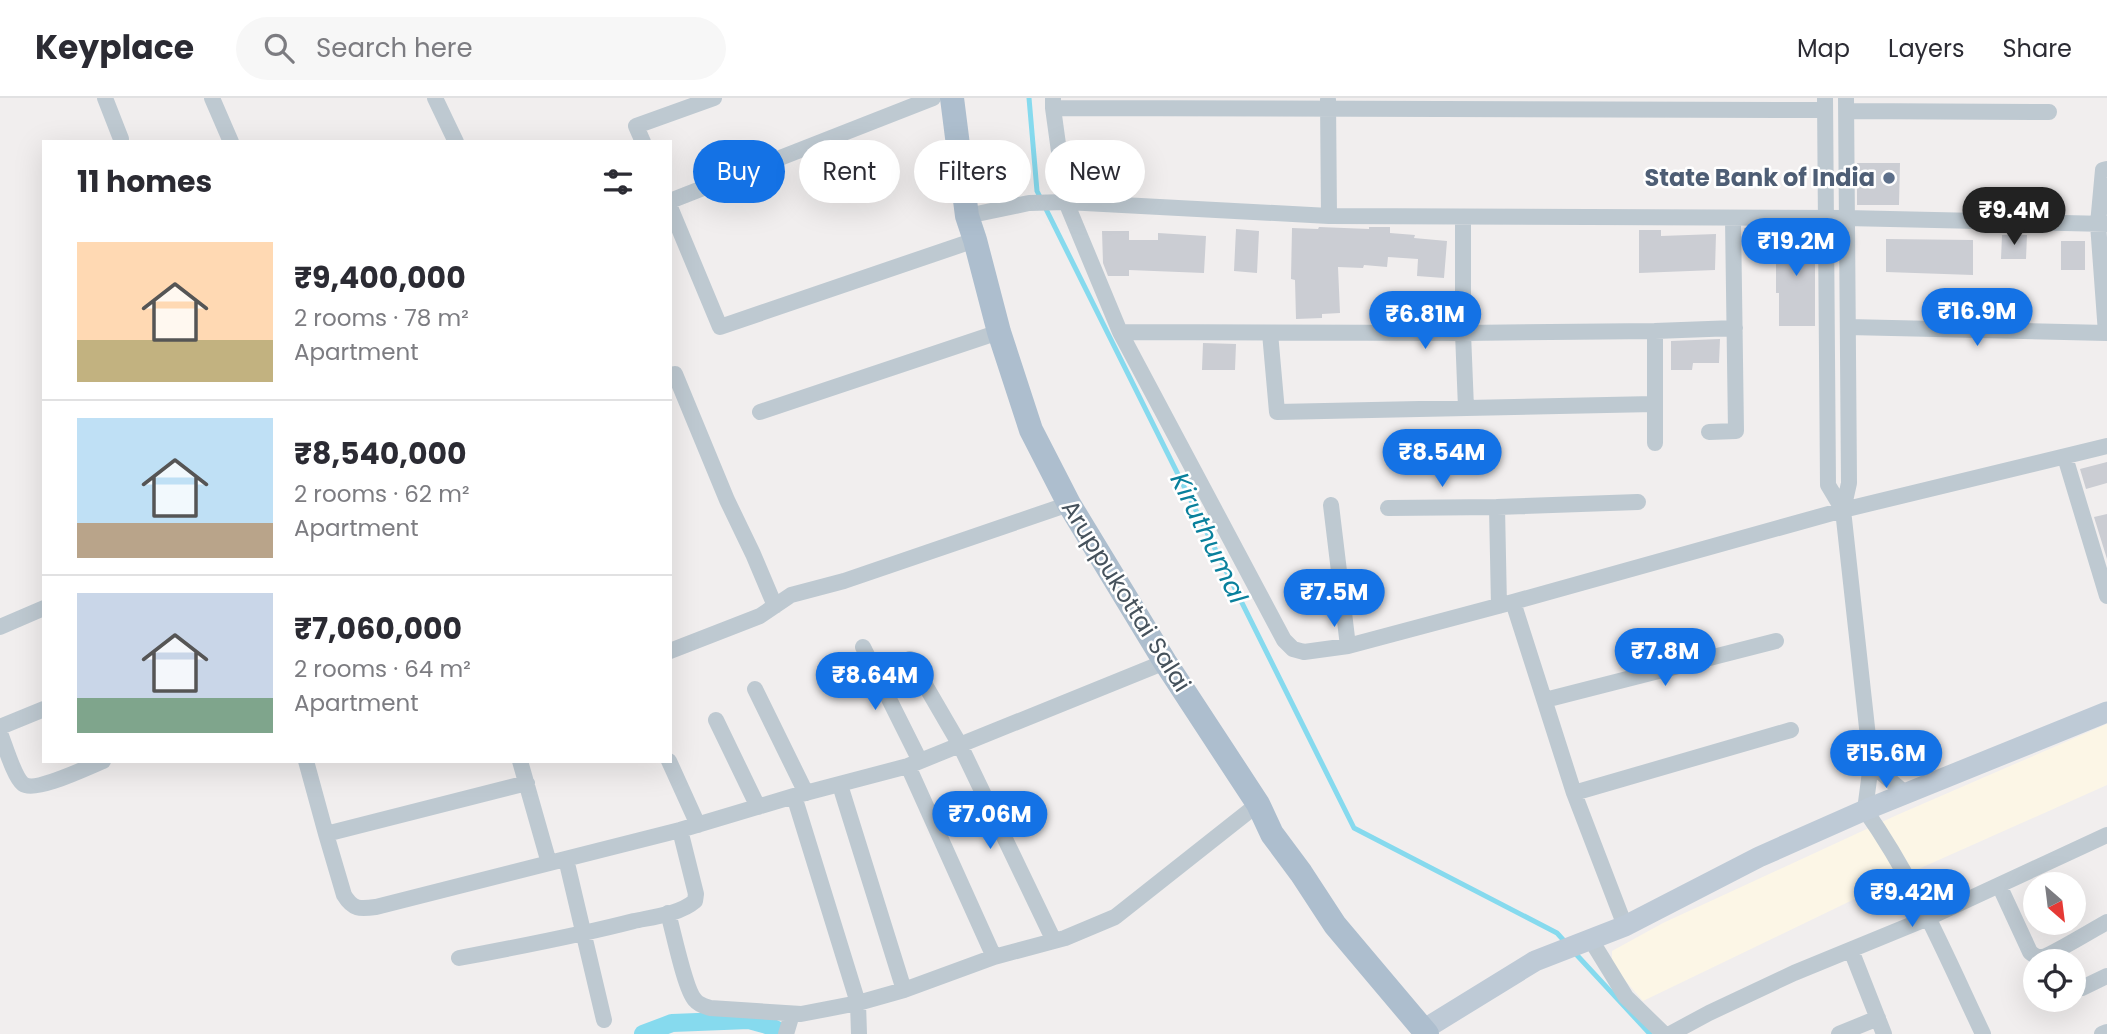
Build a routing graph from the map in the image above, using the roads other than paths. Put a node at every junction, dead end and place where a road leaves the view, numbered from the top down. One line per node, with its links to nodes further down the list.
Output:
1 (105, 98): 17 (street)
2 (212, 98): 18 (street)
3 (435, 98): 19 (street)
4 (714, 98): 20 (street)
5 (933, 98): 25 (street)
6 (952, 98): 27 (main road, Aruppukottai Salai)
7 (1053, 103): 8 (street); 21 (street)
8 (1156, 103): 9 (street)
9 (1234, 103): 10 (street)
10 (1329, 103): 11 (street); 28 (street)
11 (1437, 104): 12 (street)
12 (1728, 104): 13 (street)
13 (1825, 104): 30 (street)
14 (1846, 104): 15 (street); 31 (street)
15 (1950, 105): 16 (street)
16 (2049, 112)
17 (121, 139)
18 (230, 140)
19 (455, 140)
20 (639, 140)
21 (1055, 140)
22 (2107, 169): 33 (street)
23 (1045, 203): 27 (street)
24 (1059, 203): 28 (street); 39 (street)
25 (672, 210)
26 (672, 212): 34 (street)
27 (967, 216): 34 (main road, Aruppukottai Salai)
28 (1329, 216): 29 (street)
29 (1463, 217): 32 (street); 41 (street)
30 (1825, 218): 31 (street); 32 (street); 56 (street)
31 (1846, 218): 33 (street); 35 (street)
32 (1733, 219): 36 (street)
33 (2103, 224): 42 (street)
34 (975, 240): 38 (main road, Aruppukottai Salai)
35 (1848, 327): 42 (street); 56 (street)
36 (1735, 328): 37 (street); 47 (street)
37 (1655, 331): 41 (street); 44 (street)
38 (999, 332): 46 (street); 52 (main road, Aruppukottai Salai)
39 (1120, 332): 40 (street); 63 (street)
40 (1270, 332): 41 (street); 45 (street)
41 (1463, 333): 45 (street)
42 (2107, 333)
43 (676, 374): 59 (street)
44 (1654, 404): 45 (street); 48 (street)
45 (1466, 408)
46 (760, 412)
47 (1709, 432)
48 (1655, 443)
49 (2107, 446): 50 (street)
50 (2065, 457): 56 (street); 57 (street)
51 (1638, 502): 54 (street)
52 (1069, 504): 59 (street); 67 (main road, Aruppukottai Salai)
53 (1331, 505): 63 (street)
54 (1497, 507): 55 (street); 58 (street)
55 (1388, 508)
56 (1843, 510): 58 (street); 82 (street)
57 (2107, 596)
58 (1506, 604): 63 (street); 69 (street)
59 (775, 606): 65 (street)
60 (42, 609): 61 (street)
61 (0, 627)
62 (1776, 641): 69 (street)
63 (1348, 646)
64 (863, 647): 81 (street)
65 (672, 650)
66 (910, 659): 76 (street)
67 (1165, 662): 76 (street); 88 (main road, Aruppukottai Salai)
68 (755, 689): 87 (street)
69 (1545, 700): 85 (street)
70 (42, 710): 73 (street)
71 (2107, 712): 86 (street)
72 (716, 720): 89 (street)
73 (0, 727)
74 (1791, 730): 85 (street)
75 (0, 733): 77 (street)
76 (960, 745): 81 (street); 104 (street)
77 (98, 763)
78 (307, 763): 93 (street)
79 (521, 763): 83 (street)
80 (670, 763): 91 (street)
81 (914, 763): 84 (street); 108 (street)
82 (1871, 764): 86 (street); 90 (street)
83 (527, 783): 93 (street); 96 (street)
84 (840, 785): 87 (street); 112 (street)
85 (1574, 793): 101 (street)
86 (1906, 794): 90 (street)
87 (800, 795): 89 (street); 113 (street)
88 (1258, 804): 104 (street); 118 (main road, Aruppukottai Salai)
89 (758, 807): 91 (street)
90 (1865, 810): 99 (street); 101 (street)
91 (698, 825): 92 (street)
92 (680, 830): 95 (street); 98 (street)
93 (326, 834): 96 (street)
94 (2107, 835): 97 (street)
95 (566, 859): 96 (street); 102 (street)
96 (549, 863)
97 (1998, 885): 99 (street); 105 (street)
98 (668, 913): 102 (street); 116 (street)
99 (1927, 918): 107 (street); 124 (street)
100 (2107, 922): 106 (street)
101 (1625, 926): 103 (street)
102 (584, 934): 109 (street); 115 (street)
103 (1591, 940): 118 (street); 120 (street)
104 (1054, 942): 108 (street)
105 (2029, 949)
106 (2059, 949)
107 (1852, 950): 114 (street); 121 (street)
108 (994, 957): 112 (street)
109 (459, 958)
110 (2107, 976): 111 (street)
111 (2086, 986)
112 (904, 990): 113 (street)
113 (858, 1003): 116 (street); 119 (street)
114 (1878, 1018): 122 (street); 123 (street)
115 (604, 1020)
116 (789, 1025)
117 (2107, 1032): 125 (street)
118 (1418, 1033)
119 (859, 1034)
120 (1664, 1034)
121 (1670, 1034)
122 (1839, 1034)
123 (1884, 1034)
124 (1983, 1034)
125 (2102, 1034)

